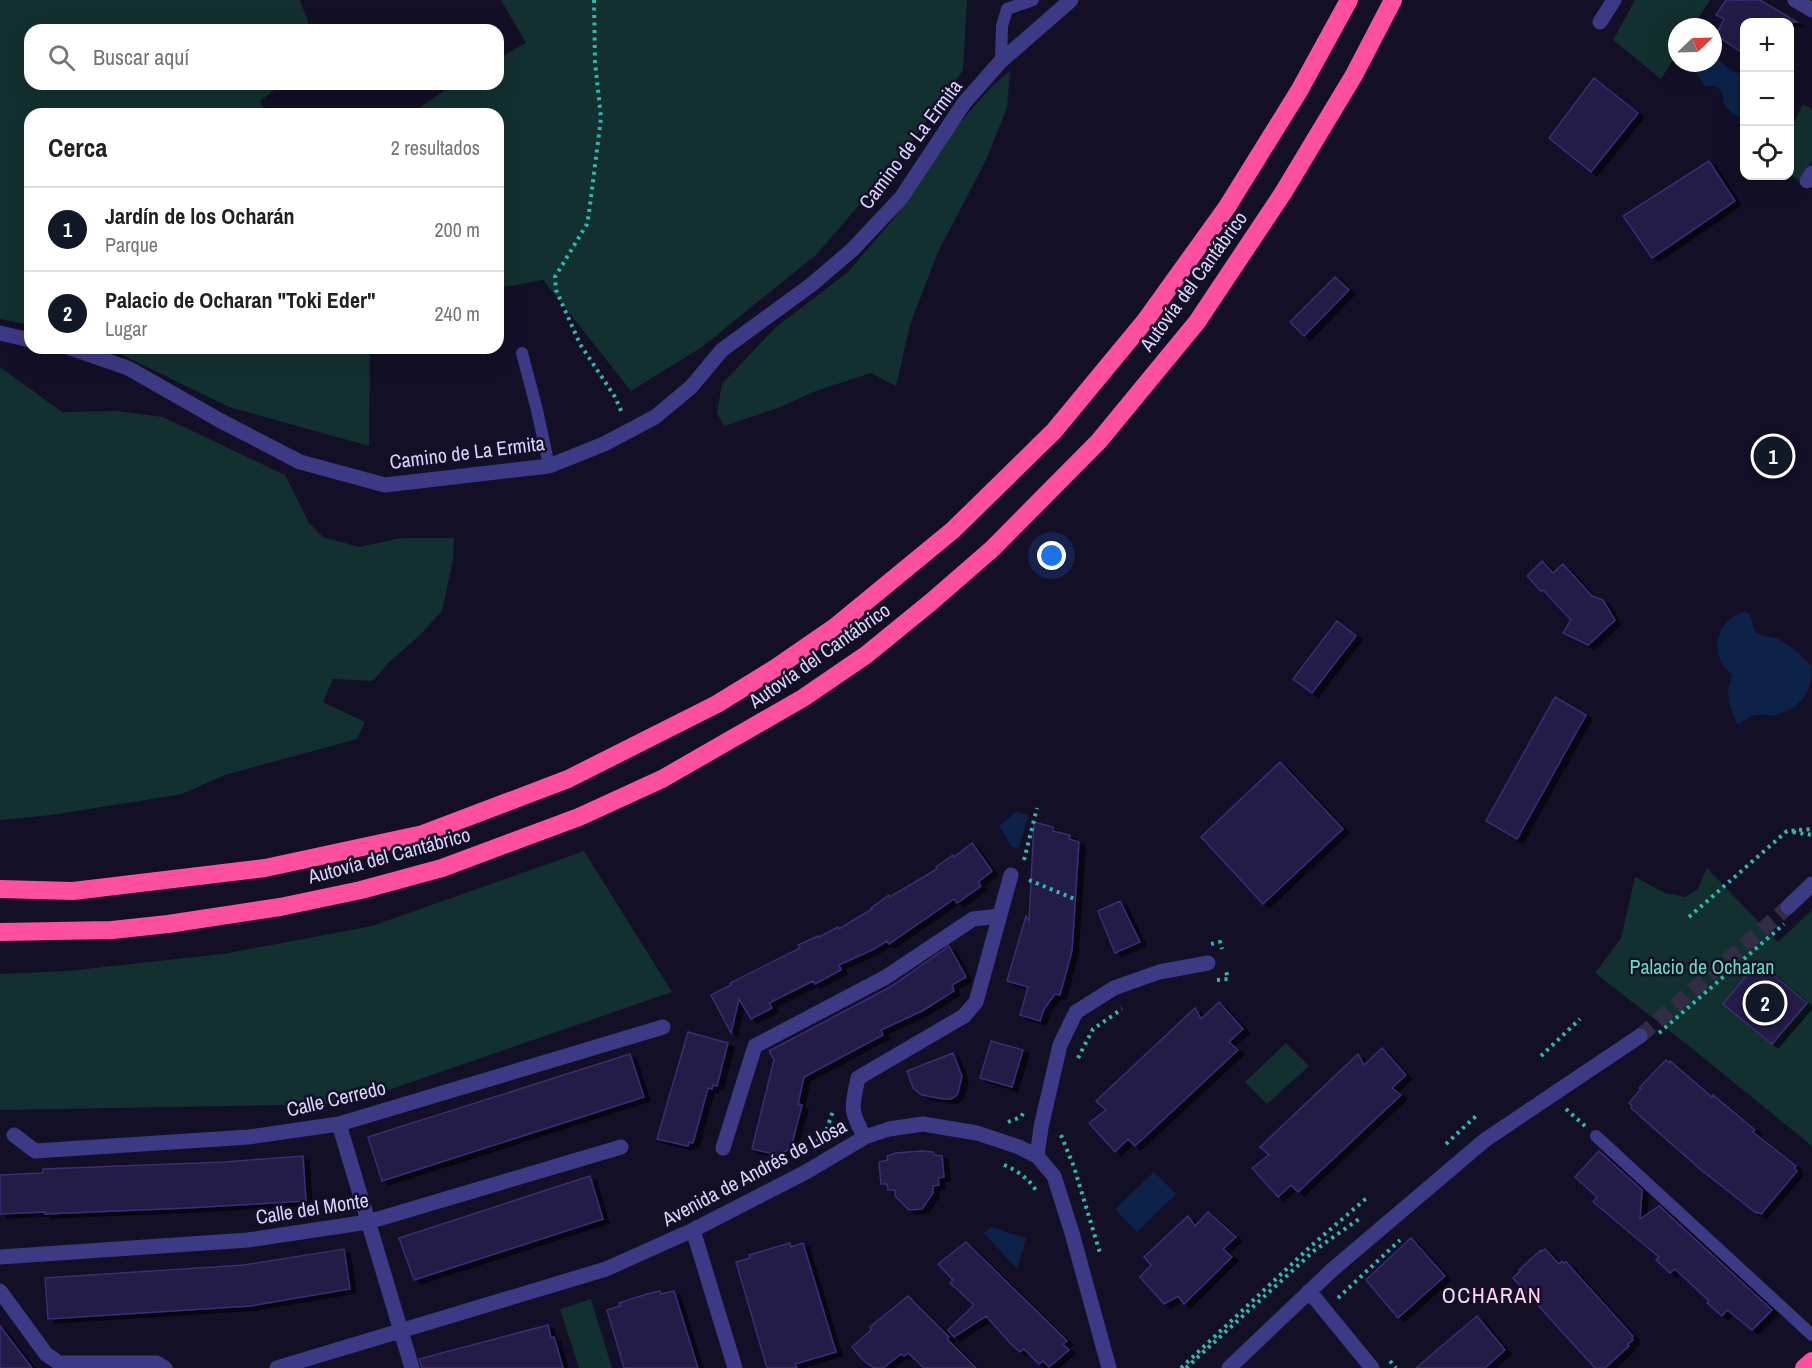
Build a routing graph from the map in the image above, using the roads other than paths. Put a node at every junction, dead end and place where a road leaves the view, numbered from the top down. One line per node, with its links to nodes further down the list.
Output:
1 (1033, 0): 7 (lane)
2 (1071, 0): 10 (street, Camino de La Ermita)
3 (1349, 0): 18 (highway, Autovía del Cantábrico)
4 (1393, 0): 21 (highway, Autovía del Cantábrico)
5 (1614, 0): 9 (street)
6 (1795, 0): 8 (street)
7 (1009, 5): 10 (lane)
8 (1812, 9)
9 (1600, 22)
10 (1001, 62): 15 (street, Camino de La Ermita)
11 (0, 333): 12 (street)
12 (24, 339)
13 (522, 353): 15 (lane)
14 (87, 354): 15 (street, Camino de La Ermita)
15 (549, 466)
16 (1016, 880): 20 (street)
17 (1812, 884): 19 (street)
18 (0, 889)
19 (1788, 907)
20 (999, 916): 28 (street); 30 (street)
21 (0, 932)
22 (1208, 963): 31 (street)
23 (663, 1028): 25 (street, Calle Cerredo)
24 (1647, 1036): 36 (street)
25 (339, 1124): 26 (street, Calle Cerredo); 32 (street)
26 (14, 1135)
27 (1596, 1136): 38 (lane)
28 (864, 1137): 31 (street, Avenida de Andrés de Llosa); 33 (street, Avenida de Andrés de Llosa)
29 (621, 1147): 32 (street, Calle del Monte)
30 (723, 1148)
31 (1037, 1156): 44 (street, Avenida de Andrés de Llosa)
32 (368, 1222): 34 (street, Calle del Monte); 37 (street)
33 (693, 1230): 37 (street, Avenida de Andrés de Llosa); 43 (street)
34 (0, 1257)
35 (0, 1291): 40 (street)
36 (1309, 1291): 45 (street); 46 (street)
37 (401, 1331): 41 (street, Avenida de Andrés de Llosa); 42 (street)
38 (1812, 1335)
39 (1812, 1361): 47 (highway)
40 (165, 1368)
41 (277, 1368)
42 (412, 1368)
43 (735, 1368)
44 (1109, 1368)
45 (1229, 1368)
46 (1372, 1368)
47 (1804, 1368)

